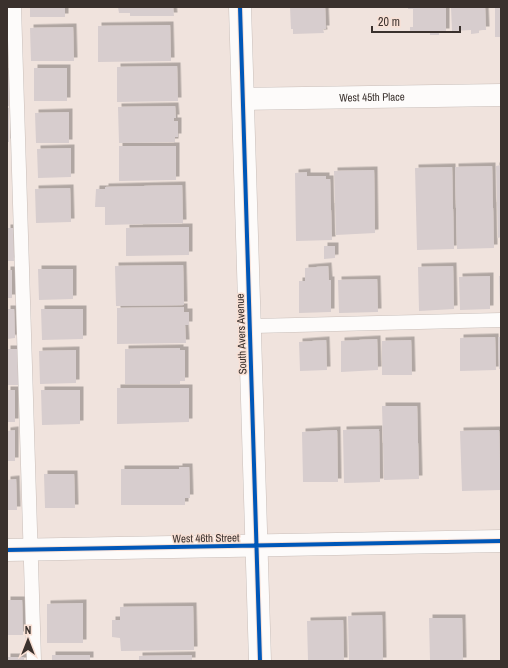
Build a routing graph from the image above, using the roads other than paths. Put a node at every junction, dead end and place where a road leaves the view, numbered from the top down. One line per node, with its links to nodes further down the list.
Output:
1 (14, 7): 10 (lane)
2 (240, 7): 4 (street, South Avers Avenue)
3 (501, 95): 4 (street, West 45th Place)
4 (244, 100): 6 (street, South Avers Avenue)
5 (501, 320): 6 (lane)
6 (250, 326): 8 (street, South Avers Avenue)
7 (501, 541): 8 (street, West 46th Street)
8 (257, 546): 10 (street, West 46th Street); 12 (street, South Avers Avenue)
9 (7, 550): 10 (street, West 46th Street)
10 (30, 550): 11 (lane)
11 (34, 661)
12 (260, 661)

